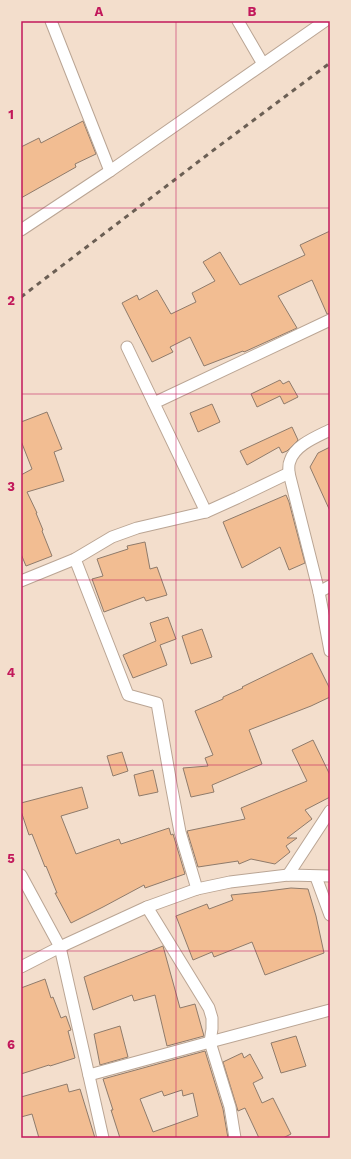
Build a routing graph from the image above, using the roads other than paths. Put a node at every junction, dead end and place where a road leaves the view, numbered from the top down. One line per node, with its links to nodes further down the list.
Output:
1 (51, 21): 5 (street)
2 (238, 21): 4 (street)
3 (325, 21): 4 (street)
4 (263, 64): 5 (street)
5 (110, 171): 6 (street)
6 (21, 230)
7 (330, 320): 9 (street)
8 (127, 347): 9 (street)
9 (154, 403): 12 (street)
10 (330, 430): 11 (street)
11 (289, 473): 12 (street); 16 (street)
12 (206, 512): 13 (street)
13 (75, 559): 14 (street); 23 (street)
14 (21, 581)
15 (330, 586): 16 (street)
16 (319, 592): 17 (street)
17 (330, 651)
18 (330, 811): 20 (street)
19 (21, 875): 26 (street)
20 (288, 875): 22 (street); 23 (street)
21 (330, 876): 22 (street)
22 (316, 877): 25 (street)
23 (196, 890): 24 (street)
24 (147, 907): 26 (street); 29 (street)
25 (330, 915)
26 (60, 947): 27 (street); 30 (street)
27 (21, 967)
28 (330, 1010): 29 (street)
29 (210, 1042): 30 (street); 32 (street)
30 (90, 1075): 31 (street)
31 (103, 1138)
32 (235, 1138)

